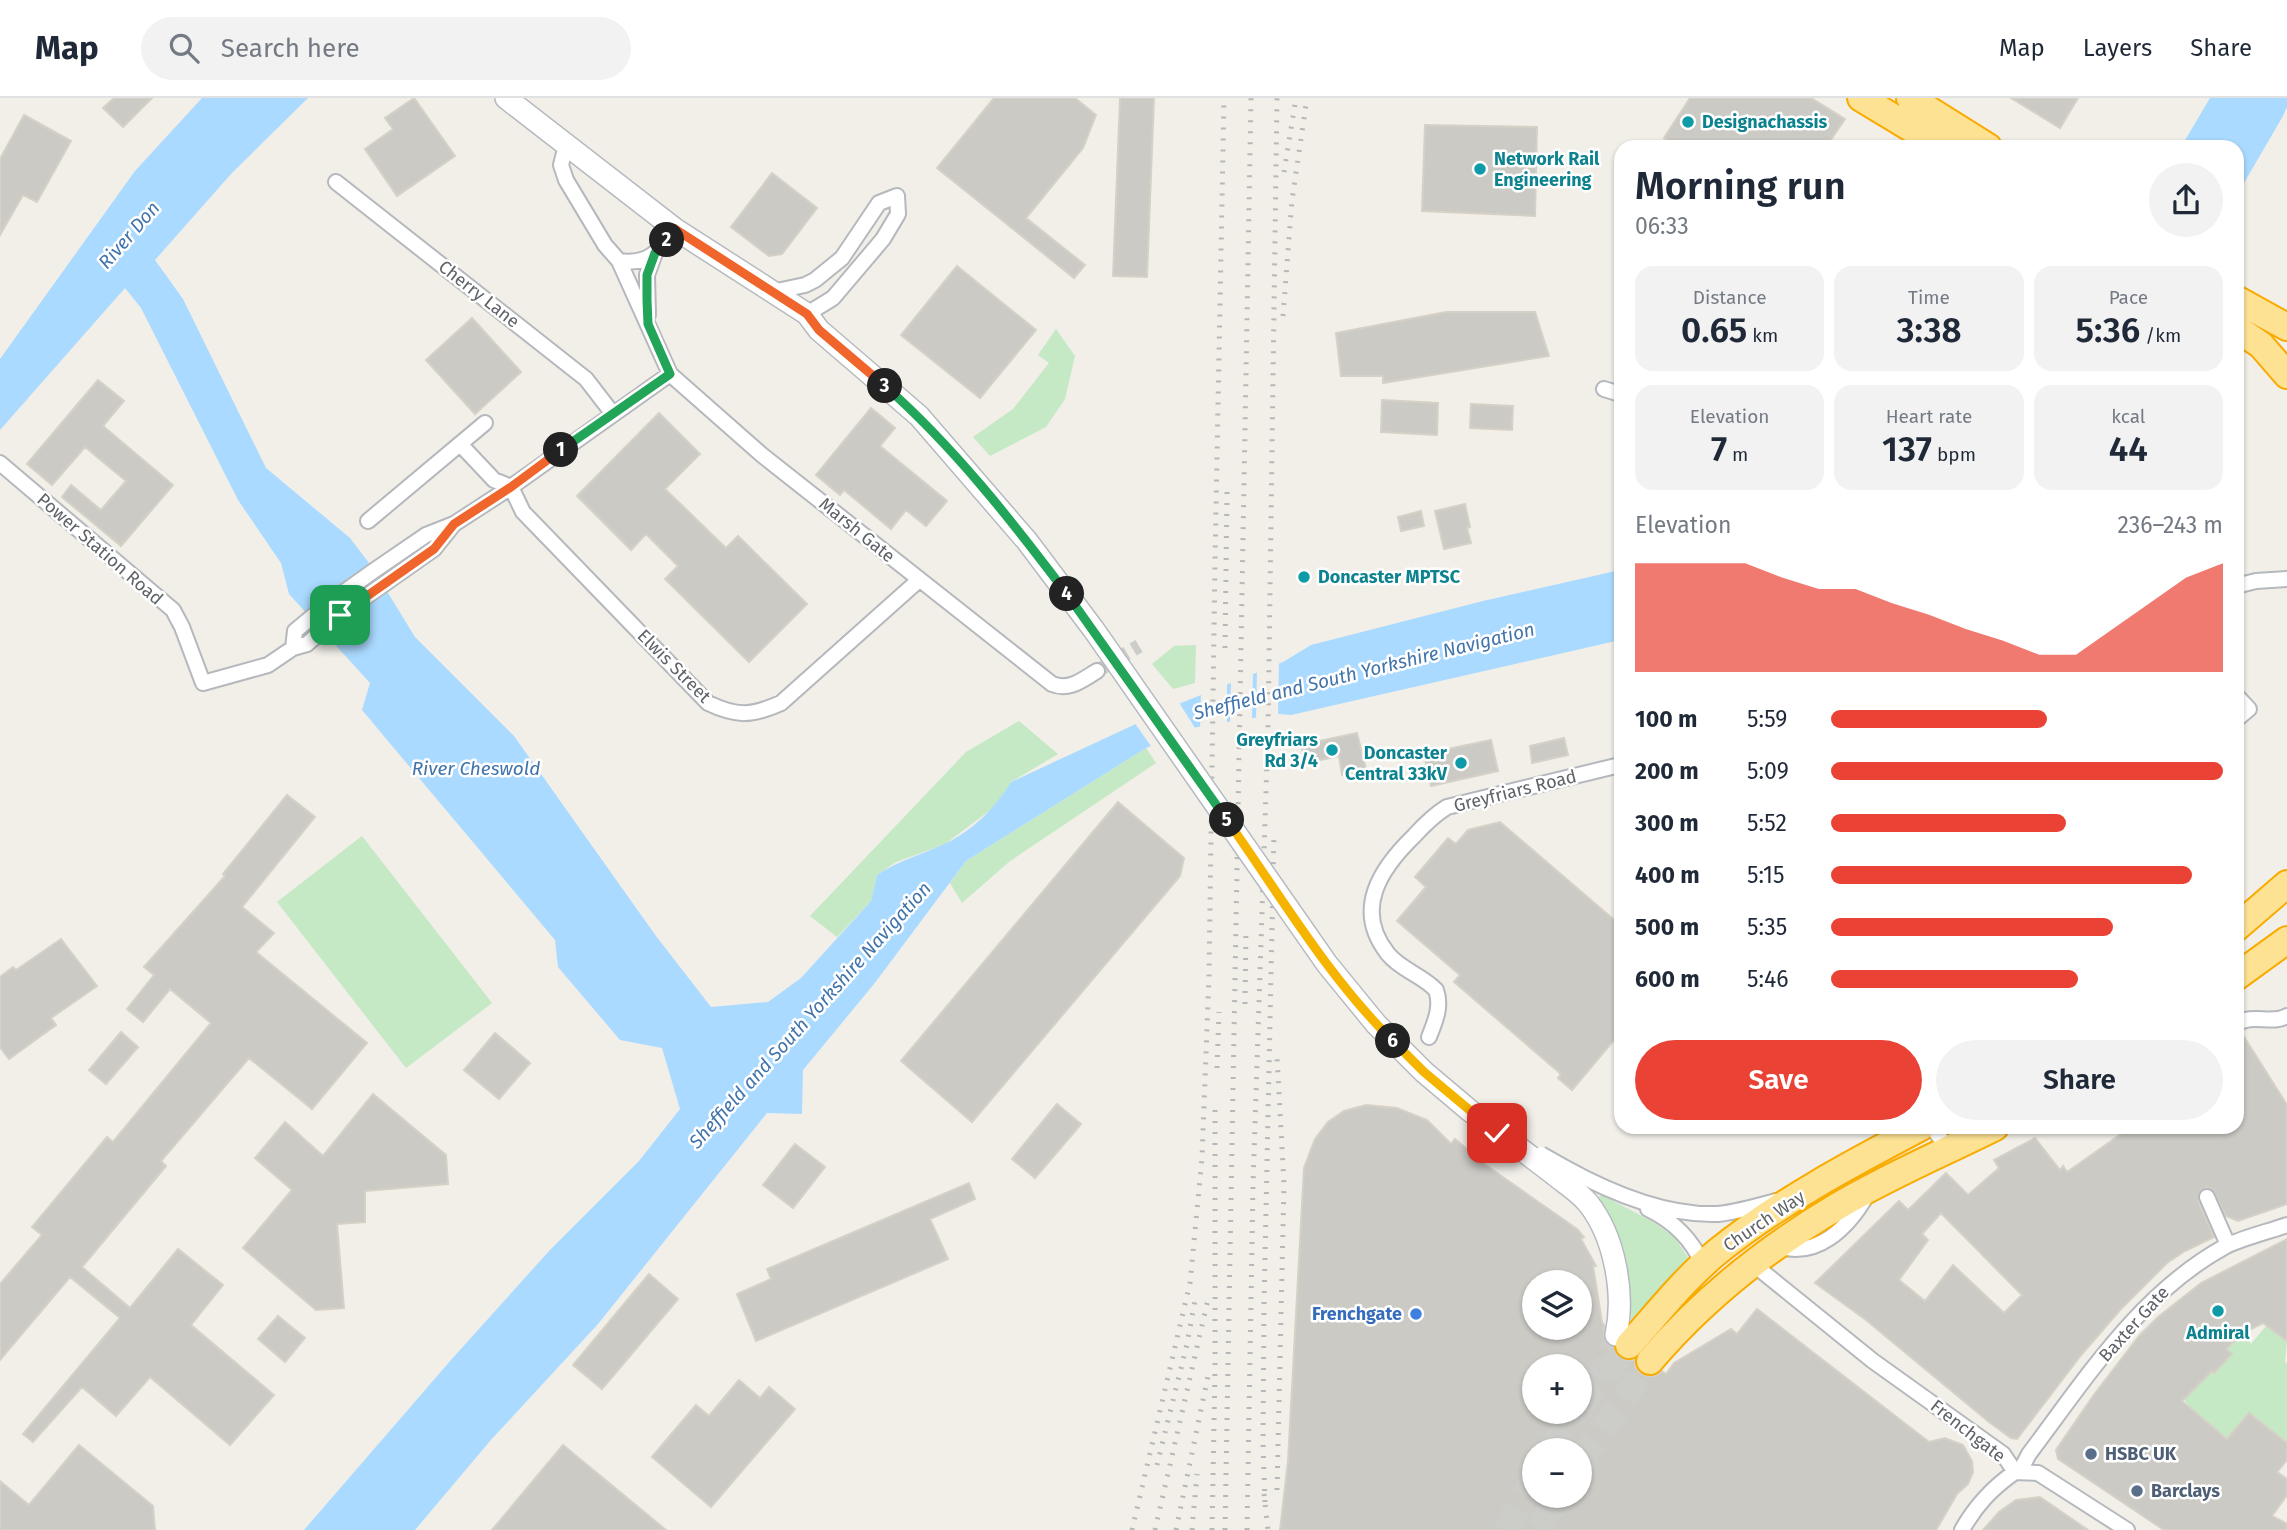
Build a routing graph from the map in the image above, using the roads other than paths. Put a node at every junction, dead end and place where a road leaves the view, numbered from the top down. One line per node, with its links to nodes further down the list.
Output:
1 (506, 98): 6 (street)
2 (1861, 98): 4 (highway)
3 (1910, 98): 5 (highway)
4 (1930, 140)
5 (1977, 140)
6 (566, 145): 8 (street); 12 (street, Marsh Gate)
7 (336, 182): 22 (street, Cherry Lane)
8 (675, 229): 11 (street, Marsh Gate); 13 (street)
9 (883, 239): 10 (street); 10 (street); 14 (street)
10 (851, 245): 13 (street)
11 (655, 253): 12 (street); 15 (street, Marsh Gate)
12 (619, 261): 15 (street, Marsh Gate)
13 (772, 292): 14 (street)
14 (807, 314): 48 (street, bridge)
15 (648, 324): 18 (street, Marsh Gate)
16 (2249, 326): 17 (highway); 19 (highway)
17 (2287, 327)
18 (670, 374): 22 (street); 30 (street, Marsh Gate)
19 (2287, 375)
20 (1604, 389): 21 (street)
21 (1614, 392)
22 (613, 414): 26 (street)
23 (485, 424): 24 (street)
24 (460, 444): 26 (street, Elwis Street); 27 (street)
25 (0, 463): 32 (street, Power Station Road)
26 (511, 487): 28 (street); 30 (street, Elwis Street)
27 (368, 521)
28 (454, 524): 32 (street); 32 (street)
29 (2287, 579): 31 (street)
30 (919, 580): 33 (street, Marsh Gate)
31 (2244, 584)
32 (300, 646)
33 (1097, 671)
34 (1614, 766): 42 (street, Greyfriars Road)
35 (2287, 884): 36 (highway)
36 (2244, 921)
37 (2287, 940): 38 (highway)
38 (2277, 953): 39 (highway)
39 (2244, 972)
40 (2287, 1016): 41 (street)
41 (2244, 1020)
42 (1429, 1037)
43 (1877, 1134): 49 (highway)
44 (1909, 1134): 49 (highway, Church Way)
45 (1937, 1134): 47 (street)
46 (1981, 1134): 47 (highway, Church Way)
47 (1949, 1150): 54 (highway, Church Way)
48 (1559, 1171): 50 (street); 57 (street)
49 (1829, 1177): 50 (street); 55 (highway, Church Way)
50 (1619, 1194): 55 (street)
51 (2207, 1197): 53 (street)
52 (2287, 1225): 53 (street, Baxter Gate)
53 (2228, 1245): 58 (street, Baxter Gate)
54 (1753, 1264): 56 (highway, Church Way); 58 (street, Frenchgate)
55 (1703, 1265): 56 (street); 57 (highway, Church Way)
56 (1712, 1299): 57 (highway, Church Way)
57 (1632, 1347)
58 (2017, 1471): 59 (street, Baxter Gate); 60 (street)
59 (1962, 1530)
60 (2127, 1530)

